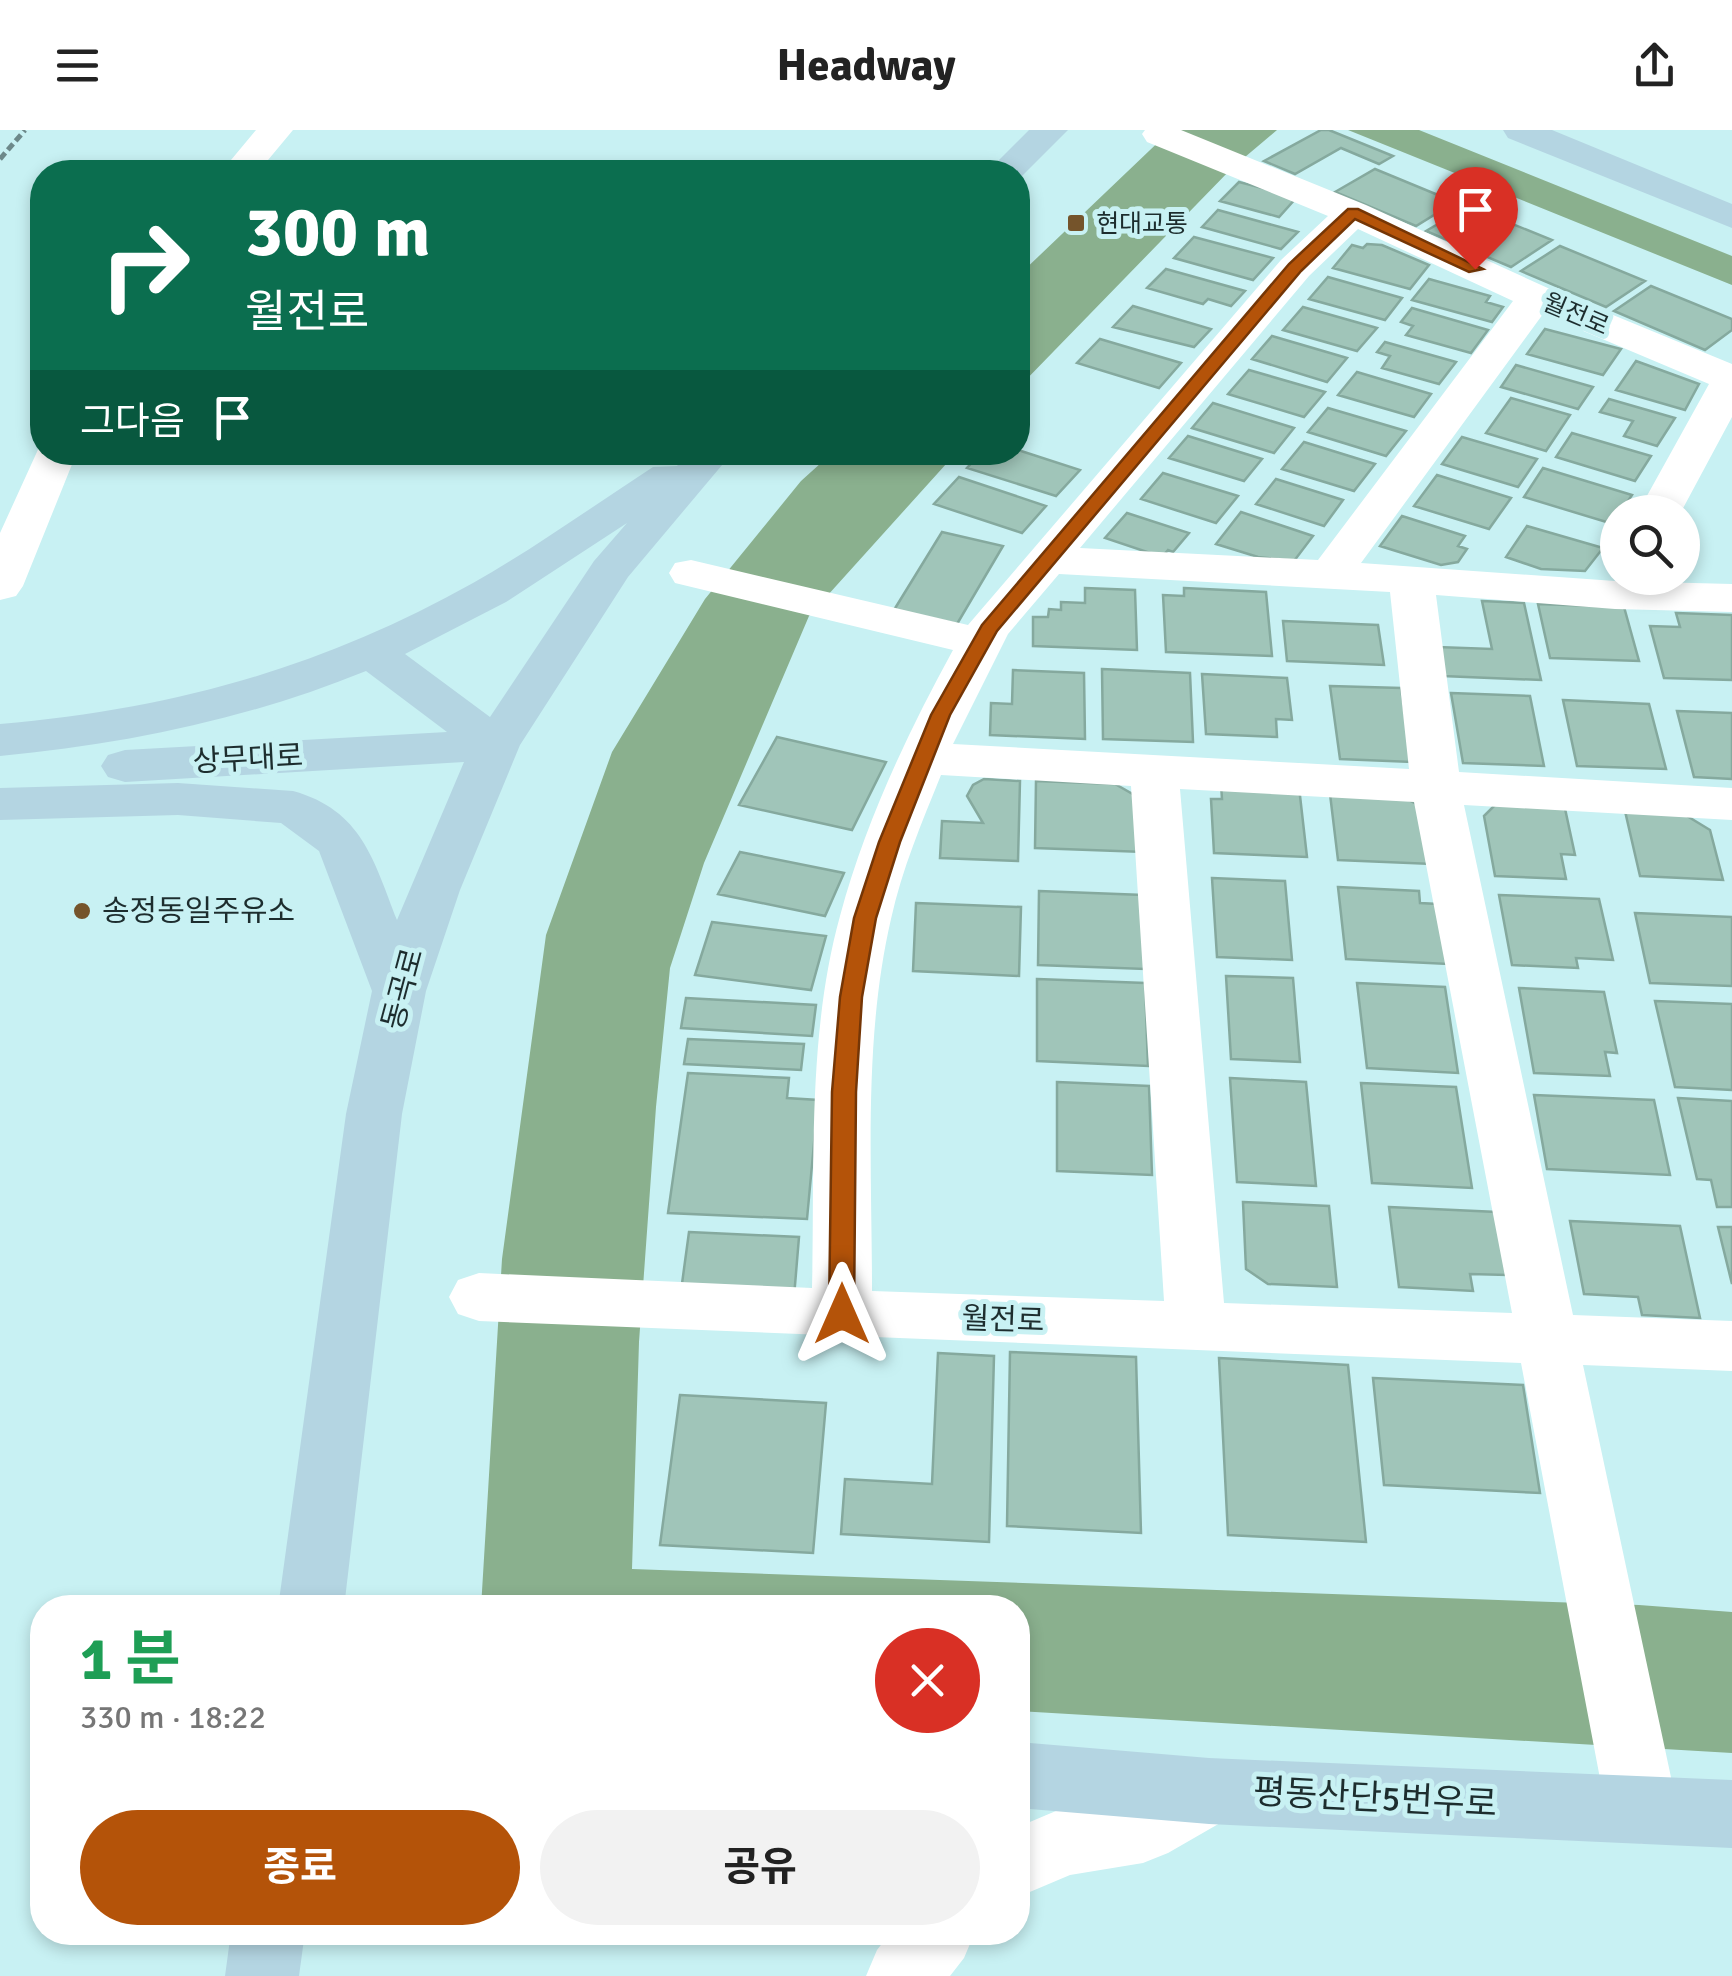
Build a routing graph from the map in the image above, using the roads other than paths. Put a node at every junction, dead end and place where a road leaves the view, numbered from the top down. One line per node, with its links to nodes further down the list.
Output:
1 (275, 130): 5 (street)
2 (1050, 130): 6 (main road)
3 (1521, 130): 8 (main road)
4 (1160, 134): 7 (street, 월전로)
5 (249, 160)
6 (1018, 160)
7 (1353, 212): 9 (street, 월전로); 17 (street)
8 (1732, 216)
9 (1536, 297): 10 (street, 월전로); 19 (street)
10 (1732, 380): 15 (street)
11 (45, 465): 16 (street)
12 (50, 465): 22 (street)
13 (684, 465): 26 (main road)
14 (701, 465): 28 (main road, 동곡로)
15 (1668, 495)
16 (0, 496)
17 (1046, 560): 19 (street); 25 (street)
18 (691, 573): 25 (street)
19 (1330, 574): 20 (street)
20 (1411, 580): 21 (street); 32 (street)
21 (1600, 585)
22 (0, 586)
23 (1700, 595): 24 (street)
24 (1732, 598)
25 (982, 643): 29 (street)
26 (371, 652): 27 (main road); 28 (main road)
27 (0, 740)
28 (496, 745): 31 (main road, 상무대로); 35 (main road, 동곡로)
29 (922, 758): 30 (street); 37 (street)
30 (1154, 769): 32 (street); 38 (street)
31 (0, 772)
32 (1436, 789): 34 (street); 39 (street)
33 (0, 804): 35 (main road)
34 (1728, 817)
35 (399, 991): 41 (main road, 동곡로)
36 (479, 1297): 37 (street, 월전로)
37 (842, 1314): 38 (street, 월전로)
38 (1196, 1326): 39 (street, 월전로)
39 (1549, 1337): 40 (street, 월전로); 44 (street)
40 (1732, 1346)
41 (313, 1595)
42 (1030, 1776): 43 (main road, 평동산단5번우로)
43 (1209, 1791): 44 (main road, 평동산단5번우로); 46 (street)
44 (1642, 1810): 45 (main road, 평동산단5번우로)
45 (1732, 1814)
46 (1030, 1858)
47 (266, 1945): 49 (main road)
48 (928, 1945): 50 (street)
49 (262, 1976)
50 (903, 1976)

